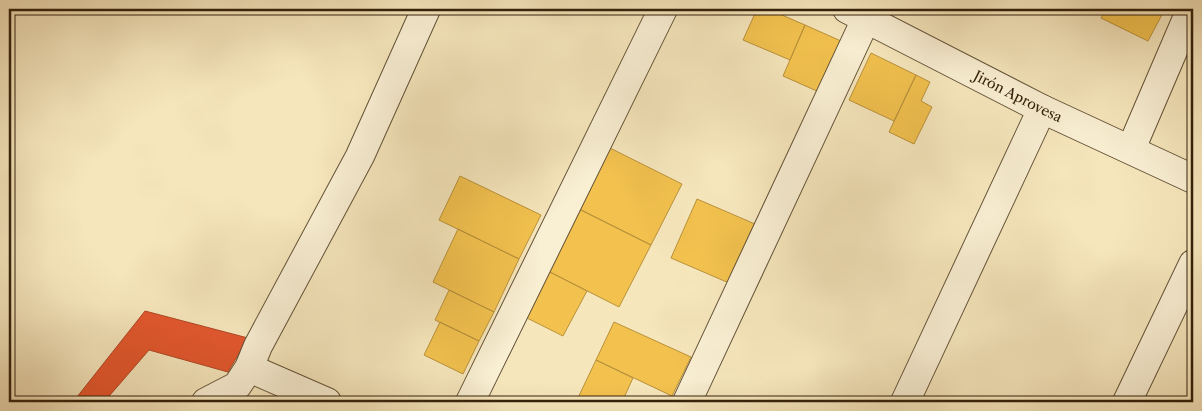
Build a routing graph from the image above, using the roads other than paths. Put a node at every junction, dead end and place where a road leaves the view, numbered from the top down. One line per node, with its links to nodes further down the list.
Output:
1 (426, 9): 9 (street)
2 (663, 9): 12 (street)
3 (1191, 9): 6 (street)
4 (857, 14): 5 (street, Jirón Aprovesa); 13 (street)
5 (1042, 109): 6 (street, Jirón Aprovesa); 14 (street)
6 (1131, 149): 7 (street, Jirón Aprovesa)
7 (1193, 178)
8 (1193, 264): 15 (street)
9 (249, 368): 10 (street); 11 (street)
10 (206, 402)
11 (327, 402)
12 (470, 402)
13 (687, 402)
14 (905, 402)
15 (1127, 402)

